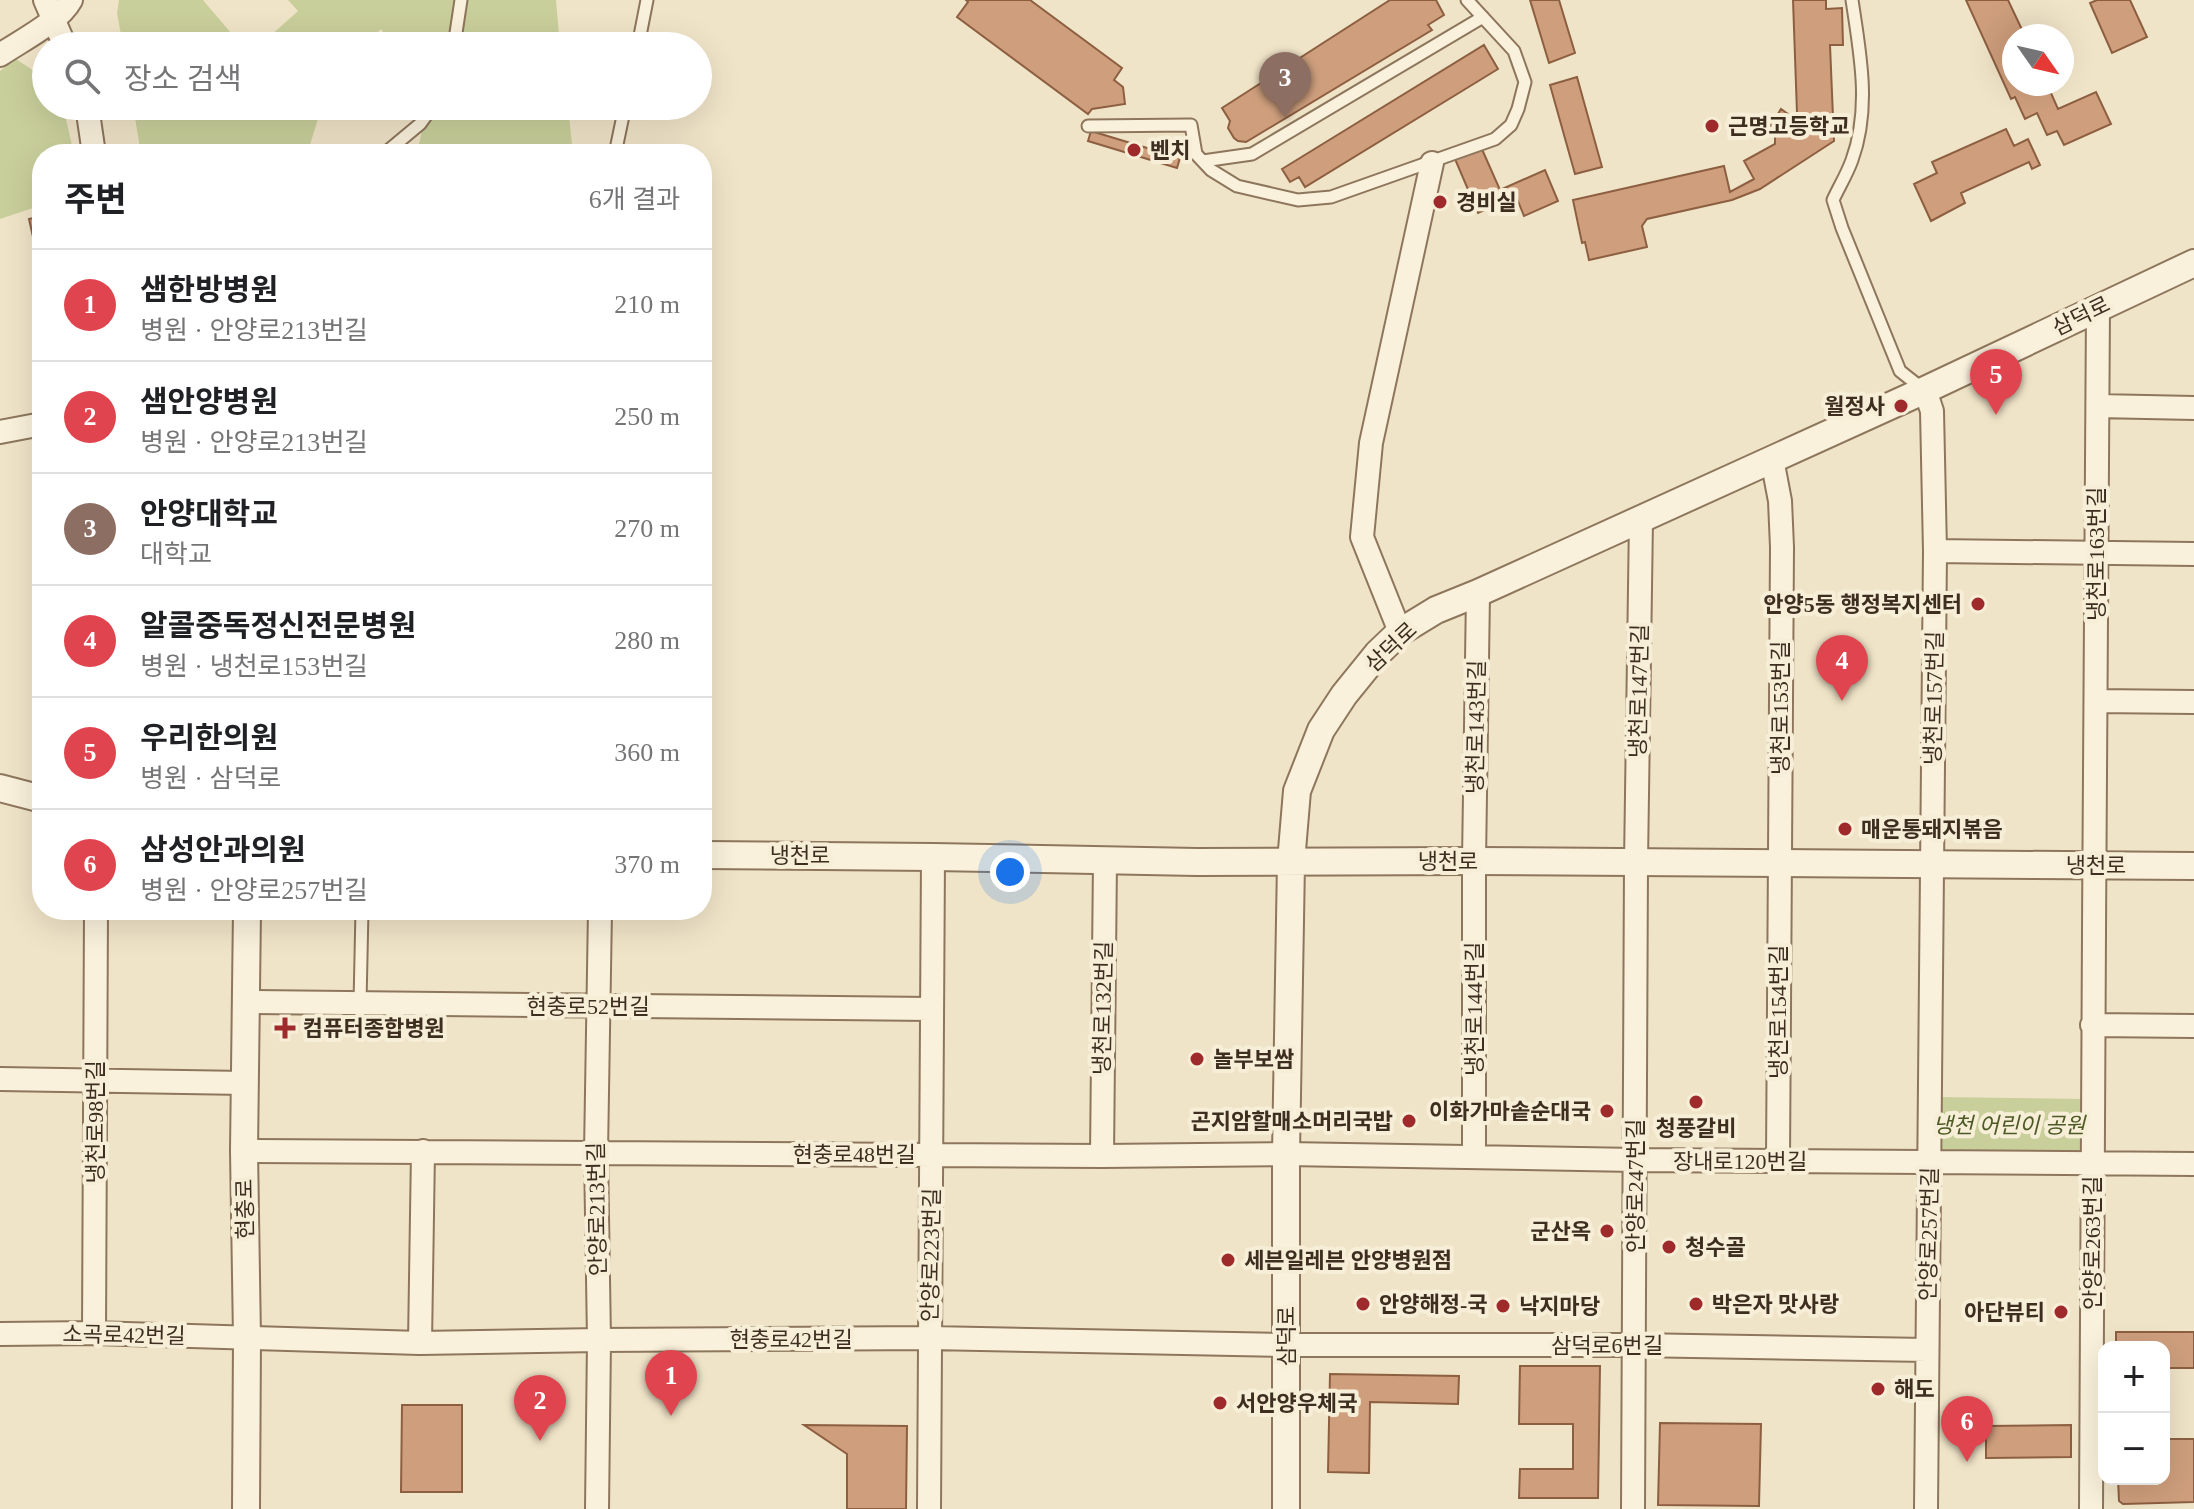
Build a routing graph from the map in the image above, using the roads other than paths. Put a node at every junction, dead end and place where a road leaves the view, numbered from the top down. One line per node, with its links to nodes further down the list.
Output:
1 (71, 0): 6 (street)
2 (461, 0): 9 (lane)
3 (647, 0): 10 (lane)
4 (1467, 0): 7 (lane)
5 (1852, 0): 23 (lane)
6 (50, 10): 8 (street); 11 (street)
7 (1483, 17): 19 (lane); 20 (lane)
8 (59, 32)
9 (456, 32)
10 (641, 32)
11 (0, 55)
12 (89, 120): 16 (street)
13 (423, 120): 17 (lane)
14 (622, 120): 18 (lane)
15 (1088, 126): 19 (lane)
16 (93, 144)
17 (396, 144)
18 (617, 144)
19 (1203, 161): 20 (lane)
20 (1432, 163): 34 (street)
21 (2194, 263): 22 (street, 삼덕로)
22 (2098, 308): 23 (street, 삼덕로); 24 (street, 냉천로163번길)
23 (1925, 390): 28 (street, 삼덕로); 30 (street, 냉천로157번길)
24 (2098, 406): 25 (street); 31 (street, 냉천로163번길)
25 (2194, 408)
26 (32, 426): 27 (street)
27 (0, 432)
28 (1772, 459): 29 (street, 삼덕로); 44 (street, 냉천로153번길)
29 (1641, 519): 33 (street, 삼덕로); 45 (street, 냉천로147번길)
30 (1935, 551): 31 (street); 46 (street, 냉천로157번길)
31 (2096, 553): 32 (street); 35 (street, 냉천로163번길)
32 (2194, 554)
33 (1478, 593): 34 (street, 삼덕로); 42 (street, 냉천로143번길)
34 (1400, 632): 43 (street, 삼덕로)
35 (2096, 701): 36 (street); 47 (street, 냉천로163번길)
36 (2194, 702)
37 (0, 788): 38 (street)
38 (32, 796)
39 (712, 855): 40 (street, 냉천로)
40 (933, 857): 41 (street, 냉천로); 56 (street, 안양로223번길)
41 (1105, 860): 43 (street, 냉천로); 67 (street, 냉천로132번길)
42 (1474, 861): 43 (street, 냉천로); 45 (street, 냉천로); 68 (street, 냉천로144번길)
43 (1291, 862): 66 (street, 삼덕로)
44 (1779, 862): 45 (street, 냉천로); 46 (street, 냉천로); 70 (street, 냉천로154번길)
45 (1636, 863): 69 (street, 안양로247번길)
46 (1932, 864): 47 (street, 냉천로); 71 (street, 안양로257번길)
47 (2096, 865): 48 (street, 냉천로); 57 (street, 안양로263번길)
48 (2194, 866)
49 (96, 920): 60 (street, 냉천로98번길)
50 (247, 920): 53 (street, 현충로)
51 (362, 920): 54 (lane)
52 (600, 920): 55 (street, 안양로213번길)
53 (246, 1002): 54 (street, 현충로52번길); 61 (street, 현충로)
54 (360, 1003): 55 (street, 현충로52번길)
55 (598, 1005): 56 (street, 현충로52번길); 64 (street, 안양로213번길)
56 (931, 1009): 65 (street, 안양로223번길)
57 (2092, 1025): 58 (street); 72 (street, 안양로263번길)
58 (2194, 1026)
59 (0, 1079): 60 (street)
60 (95, 1080): 61 (street); 74 (street, 냉천로98번길)
61 (245, 1083): 62 (street, 현충로)
62 (244, 1151): 63 (street, 현충로48번길); 76 (street, 현충로)
63 (423, 1151): 64 (street, 현충로48번길); 79 (street)
64 (596, 1153): 65 (street, 현충로48번길); 78 (street, 안양로213번길)
65 (932, 1154): 67 (street, 현충로48번길); 77 (street, 안양로223번길)
66 (1286, 1154): 67 (street, 현충로48번길); 68 (street, 장내로120번길); 80 (street, 삼덕로)
67 (1102, 1156)
68 (1474, 1157): 69 (street, 장내로120번길)
69 (1636, 1160): 70 (street, 장내로120번길); 81 (street, 안양로247번길)
70 (1778, 1161): 71 (street, 장내로120번길)
71 (1930, 1161): 72 (street, 장내로120번길); 82 (street, 안양로257번길)
72 (2092, 1162): 73 (street, 장내로120번길); 89 (street, 안양로263번길)
73 (2194, 1164)
74 (94, 1333): 75 (street, 소곡로42번길); 76 (street, 소곡로42번길)
75 (0, 1334)
76 (247, 1338): 79 (street, 현충로42번길); 83 (street, 현충로)
77 (930, 1338): 78 (street, 현충로42번길); 80 (street, 현충로42번길); 85 (street, 안양로223번길)
78 (599, 1340): 79 (street, 현충로42번길); 84 (street, 안양로213번길)
79 (420, 1343)
80 (1286, 1345): 81 (street, 삼덕로6번길); 86 (street, 삼덕로)
81 (1634, 1345): 82 (street, 삼덕로6번길); 87 (street, 안양로247번길)
82 (1927, 1350): 88 (street, 안양로257번길)
83 (246, 1509)
84 (597, 1509)
85 (929, 1509)
86 (1286, 1509)
87 (1633, 1509)
88 (1926, 1509)
89 (2091, 1509)

